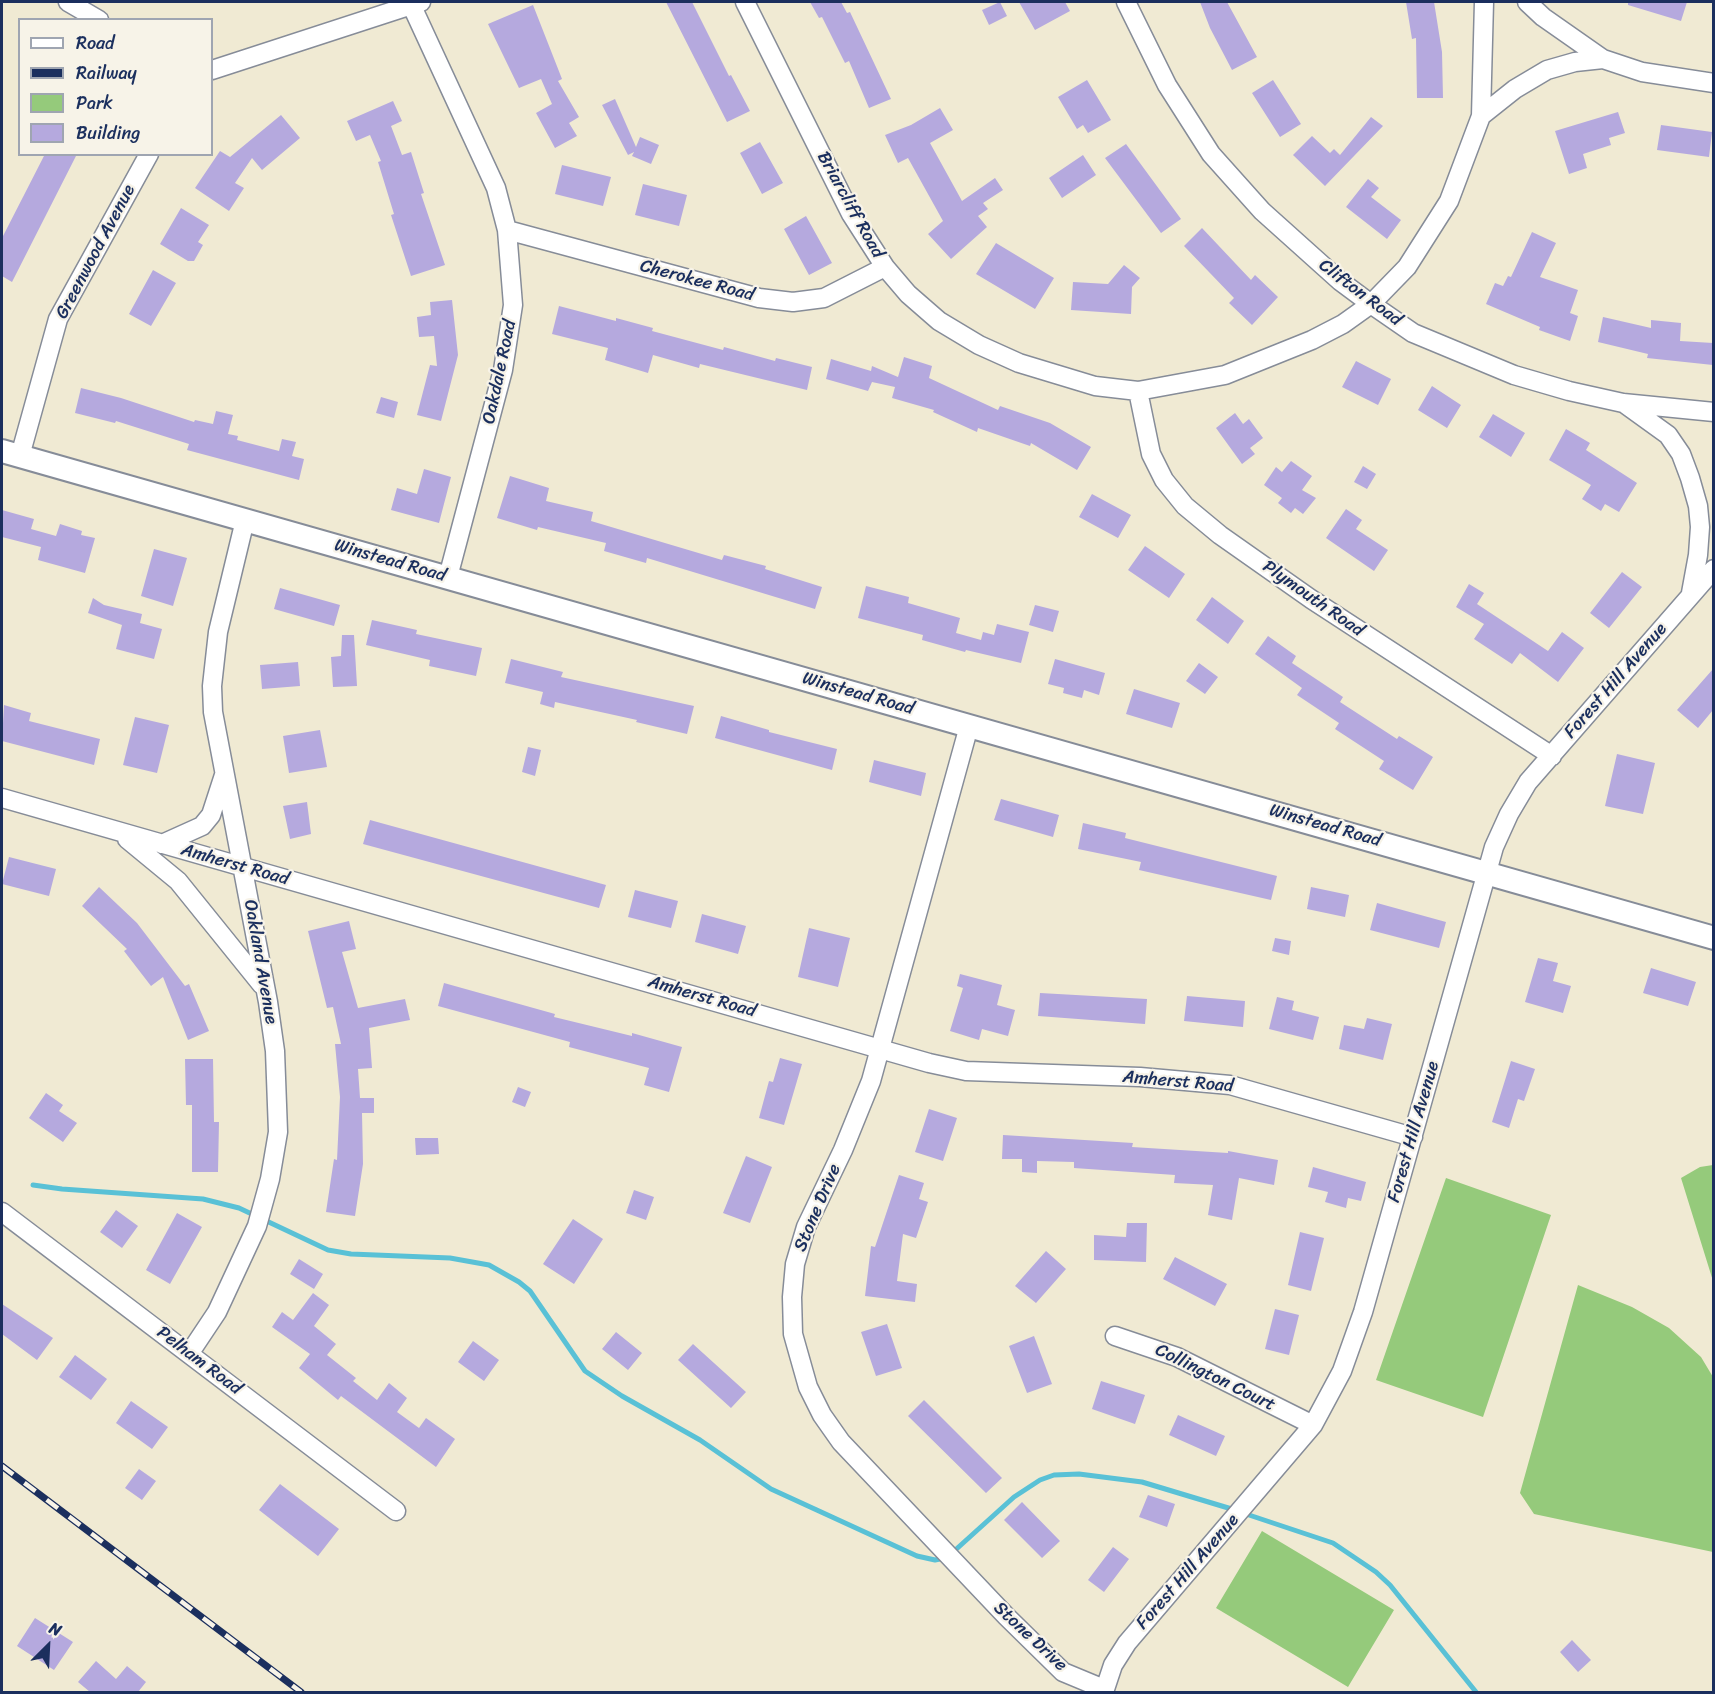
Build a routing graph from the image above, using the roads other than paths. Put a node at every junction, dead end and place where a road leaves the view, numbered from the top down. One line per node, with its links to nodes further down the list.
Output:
1 (68, 2): 7 (street)
2 (745, 2): 14 (street, Briarcliff Road)
3 (1126, 2): 15 (street, Clifton Road)
4 (1484, 2): 11 (street, Briarcliff Road)
5 (1527, 2): 8 (street)
6 (415, 3): 9 (street); 13 (street, Oakdale Road)
7 (96, 18)
8 (1603, 59): 10 (street); 11 (street)
9 (213, 70)
10 (1713, 83)
11 (1481, 116): 15 (street, Briarcliff Road)
12 (148, 156): 19 (street, Greenwood Avenue)
13 (507, 230): 14 (street, Cherokee Road); 22 (street, Oakdale Road)
14 (885, 267): 16 (street, Briarcliff Road)
15 (1371, 304): 16 (street, Briarcliff Road); 17 (street, Clifton Road)
16 (1138, 391): 25 (street, Plymouth Road)
17 (1623, 403): 18 (street, Clifton Road); 23 (street)
18 (1713, 412)
19 (11, 454): 20 (street, Winstead Road)
20 (245, 520): 22 (street, Winstead Road); 26 (street, Oakland Avenue)
21 (1713, 568): 23 (street, Forest Hill Avenue)
22 (448, 578): 24 (street, Winstead Road)
23 (1691, 595): 25 (street, Forest Hill Avenue)
24 (969, 726): 31 (street, Winstead Road); 34 (street, Stone Drive)
25 (1551, 756): 31 (street, Forest Hill Avenue)
26 (225, 772): 29 (street); 30 (street, Oakland Avenue)
27 (2, 798): 28 (street, Amherst Road)
28 (115, 831): 29 (street, Amherst Road); 33 (street)
29 (162, 844): 30 (street, Amherst Road)
30 (243, 867): 33 (street, Oakland Avenue); 34 (street, Amherst Road)
31 (1487, 871): 32 (street, Winstead Road); 35 (street, Forest Hill Avenue)
32 (1713, 938)
33 (266, 992): 38 (street, Oakland Avenue)
34 (882, 1048): 35 (street, Amherst Road); 41 (street, Stone Drive)
35 (1413, 1137): 39 (street, Forest Hill Avenue)
36 (2, 1212): 38 (street, Pelham Road)
37 (1115, 1336): 39 (street, Collington Court)
38 (189, 1354): 40 (street, Pelham Road)
39 (1313, 1425): 41 (street, Forest Hill Avenue)
40 (396, 1511)
41 (1104, 1691)

